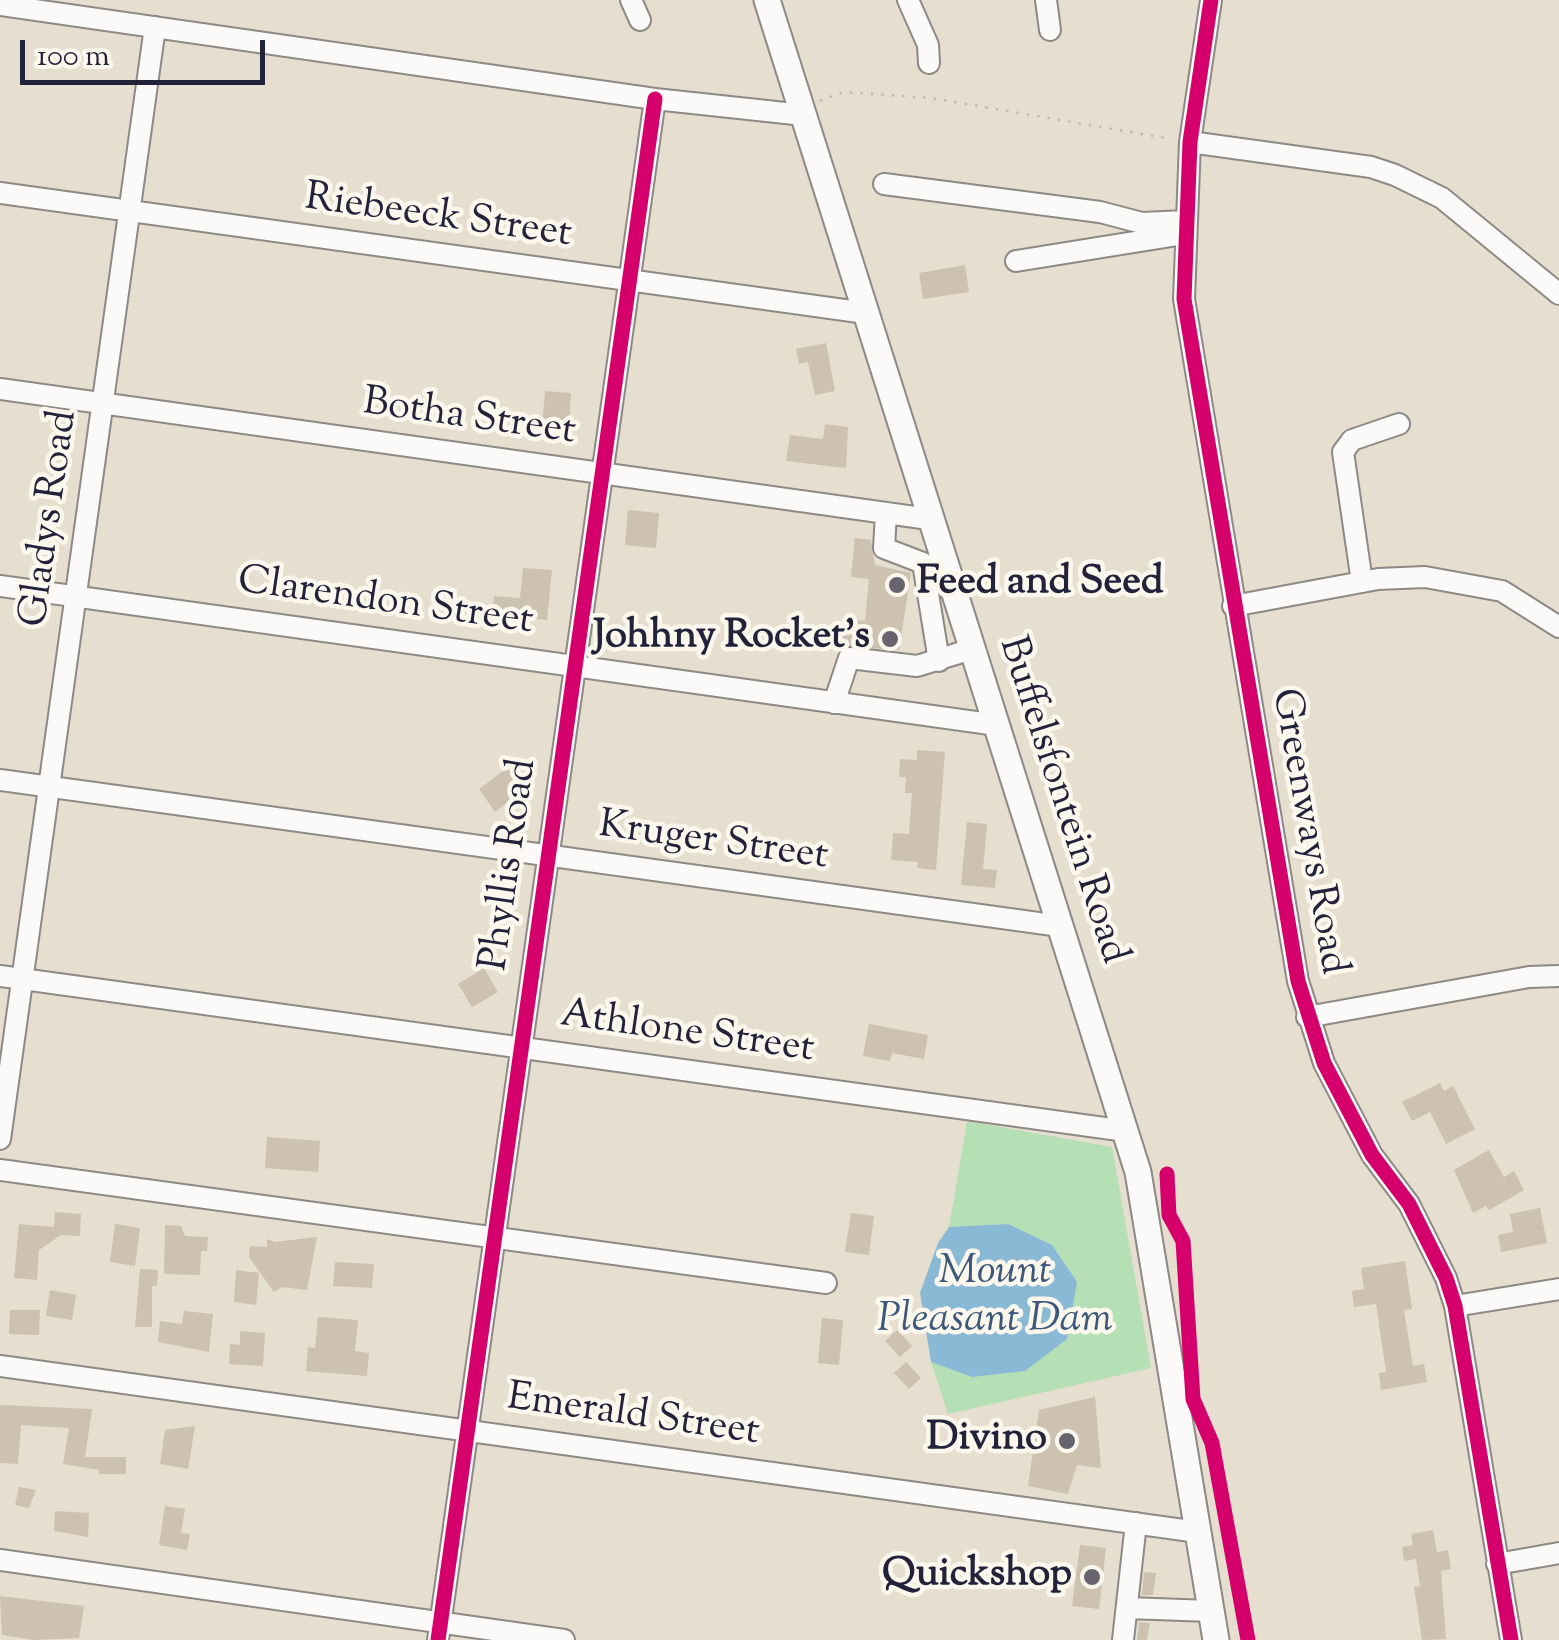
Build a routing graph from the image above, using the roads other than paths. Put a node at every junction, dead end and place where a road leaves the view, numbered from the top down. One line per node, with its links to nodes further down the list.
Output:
1 (631, 0): 7 (street)
2 (767, 0): 12 (main road, Buffelsfontein Road)
3 (908, 0): 10 (street)
4 (1046, 0): 9 (street)
5 (1211, 0): 13 (street, Greenways Road)
6 (0, 4): 8 (street)
7 (640, 20)
8 (156, 27): 11 (street); 16 (street, Gladys Road)
9 (1050, 30)
10 (930, 63)
11 (655, 99): 12 (street); 19 (street, Phyllis Road)
12 (804, 115): 21 (main road, Buffelsfontein Road)
13 (1190, 142): 17 (street, Greenways Road); 20 (street)
14 (884, 184): 17 (street)
15 (0, 193): 16 (street, Riebeeck Street)
16 (129, 210): 19 (street, Riebeeck Street); 23 (street, Gladys Road)
17 (1184, 228): 18 (street); 31 (street, Greenways Road)
18 (1016, 261)
19 (628, 282): 21 (street, Riebeeck Street); 25 (street, Phyllis Road)
20 (1559, 294)
21 (866, 313): 27 (main road, Buffelsfontein Road)
22 (0, 389): 23 (street, Botha Street)
23 (103, 403): 25 (street, Botha Street); 30 (street, Gladys Road)
24 (1400, 424): 28 (street)
25 (600, 474): 26 (street, Botha Street); 35 (street, Phyllis Road)
26 (886, 514): 27 (street, Botha Street); 34 (street)
27 (929, 518): 33 (main road, Buffelsfontein Road)
28 (1362, 582): 31 (street); 32 (street)
29 (0, 586): 30 (street, Clarendon Street)
30 (77, 596): 35 (street, Clarendon Street); 39 (street, Gladys Road)
31 (1232, 606): 45 (street, Greenways Road)
32 (1559, 627)
33 (972, 649): 34 (street); 37 (main road, Buffelsfontein Road)
34 (939, 661): 36 (street)
35 (574, 666): 36 (street, Clarendon Street); 40 (street, Phyllis Road)
36 (834, 703): 37 (street, Clarendon Street)
37 (998, 725): 41 (main road, Buffelsfontein Road)
38 (0, 780): 39 (street, Kruger Street)
39 (50, 787): 40 (street, Kruger Street); 44 (street, Gladys Road)
40 (546, 856): 41 (street, Kruger Street); 46 (street, Phyllis Road)
41 (1060, 926): 47 (main road, Buffelsfontein Road)
42 (0, 976): 44 (street, Athlone Street)
43 (1559, 976): 45 (street)
44 (23, 979): 46 (street, Athlone Street); 48 (street, Gladys Road)
45 (1307, 1017): 53 (street, Greenways Road)
46 (519, 1048): 47 (street, Athlone Street); 50 (street, Phyllis Road)
47 (1126, 1131): 57 (main road, Buffelsfontein Road)
48 (0, 1139)
49 (0, 1170): 50 (street)
50 (495, 1238): 51 (street); 55 (street, Phyllis Road)
51 (826, 1284)
52 (1559, 1289): 53 (street)
53 (1455, 1306): 60 (street, Greenways Road)
54 (0, 1366): 55 (street, Emerald Street)
55 (468, 1430): 56 (street, Emerald Street); 63 (street, Phyllis Road)
56 (1136, 1523): 57 (street, Emerald Street); 61 (street)
57 (1198, 1532): 62 (main road, Buffelsfontein Road)
58 (1559, 1553): 60 (street)
59 (0, 1560): 63 (street)
60 (1497, 1564): 67 (street, Greenways Road)
61 (1127, 1608): 62 (street); 65 (street)
62 (1211, 1610): 66 (main road, Buffelsfontein Road)
63 (440, 1632): 64 (street)
64 (564, 1640)
65 (1124, 1640)
66 (1216, 1640)
67 (1511, 1640)

